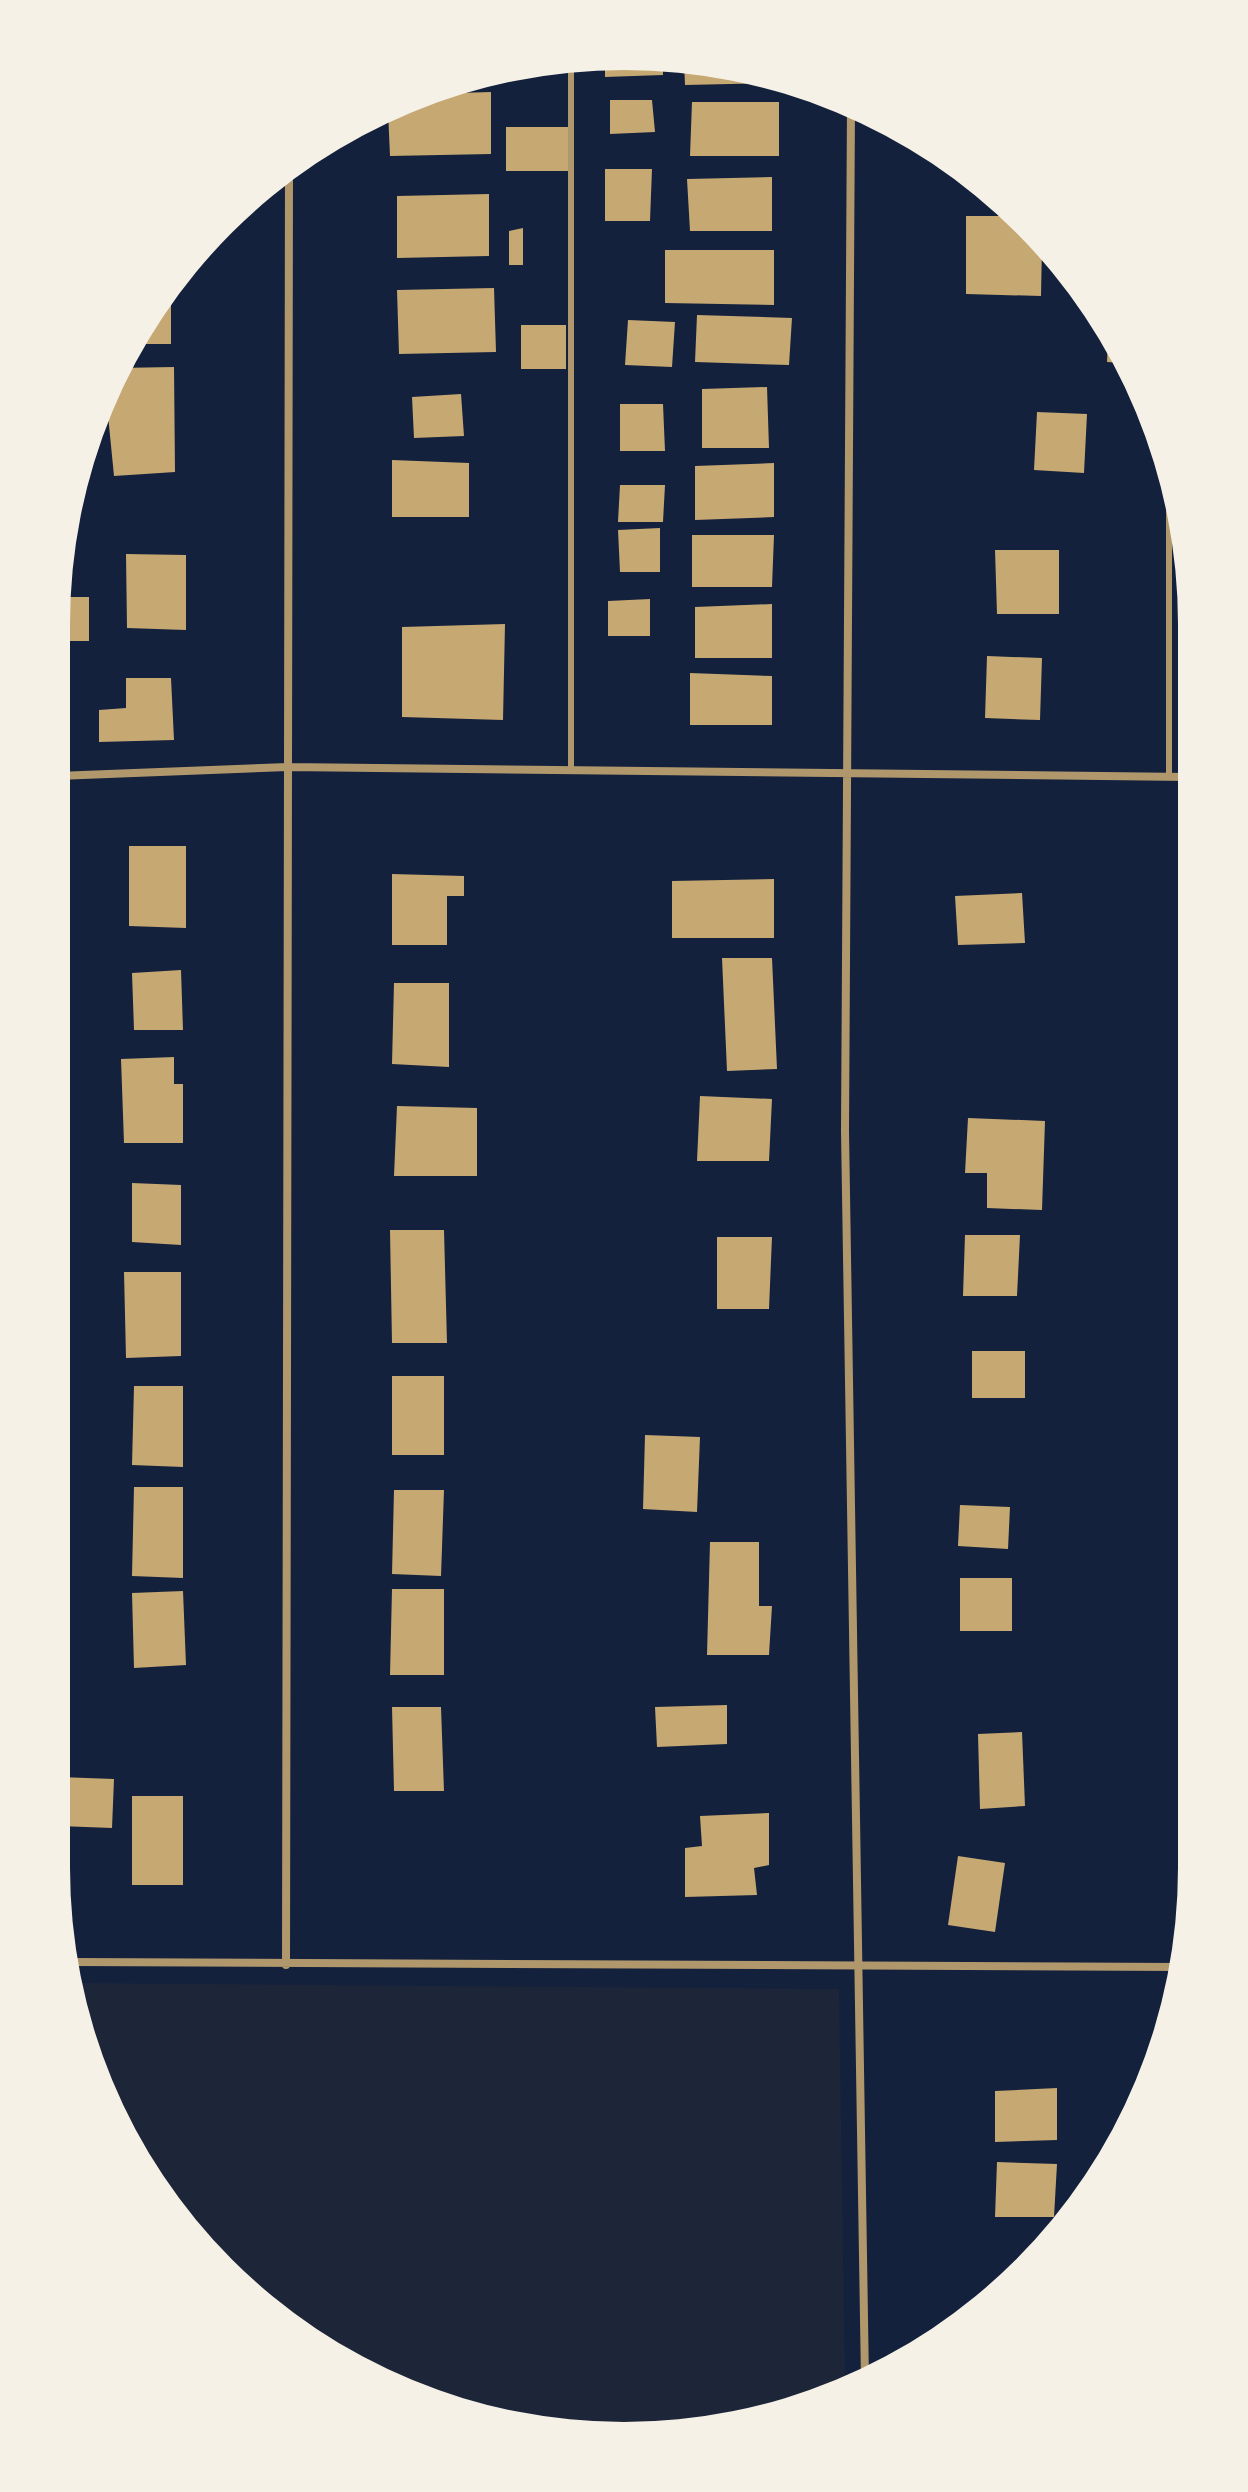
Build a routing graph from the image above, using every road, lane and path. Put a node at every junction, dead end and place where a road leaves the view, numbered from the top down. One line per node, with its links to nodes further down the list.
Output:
1 (571, 73): 6 (lane)
2 (851, 119): 7 (street)
3 (289, 183): 5 (street)
4 (1169, 528): 9 (lane)
5 (288, 767): 6 (street); 8 (street); 12 (street)
6 (571, 770): 7 (street)
7 (847, 773): 9 (street); 13 (street)
8 (70, 775)
9 (1169, 777): 10 (street)
10 (1178, 777)
11 (79, 1962): 12 (street)
12 (286, 1965): 13 (street)
13 (858, 1966): 14 (street); 15 (street)
14 (1169, 1967)
15 (865, 2367)

